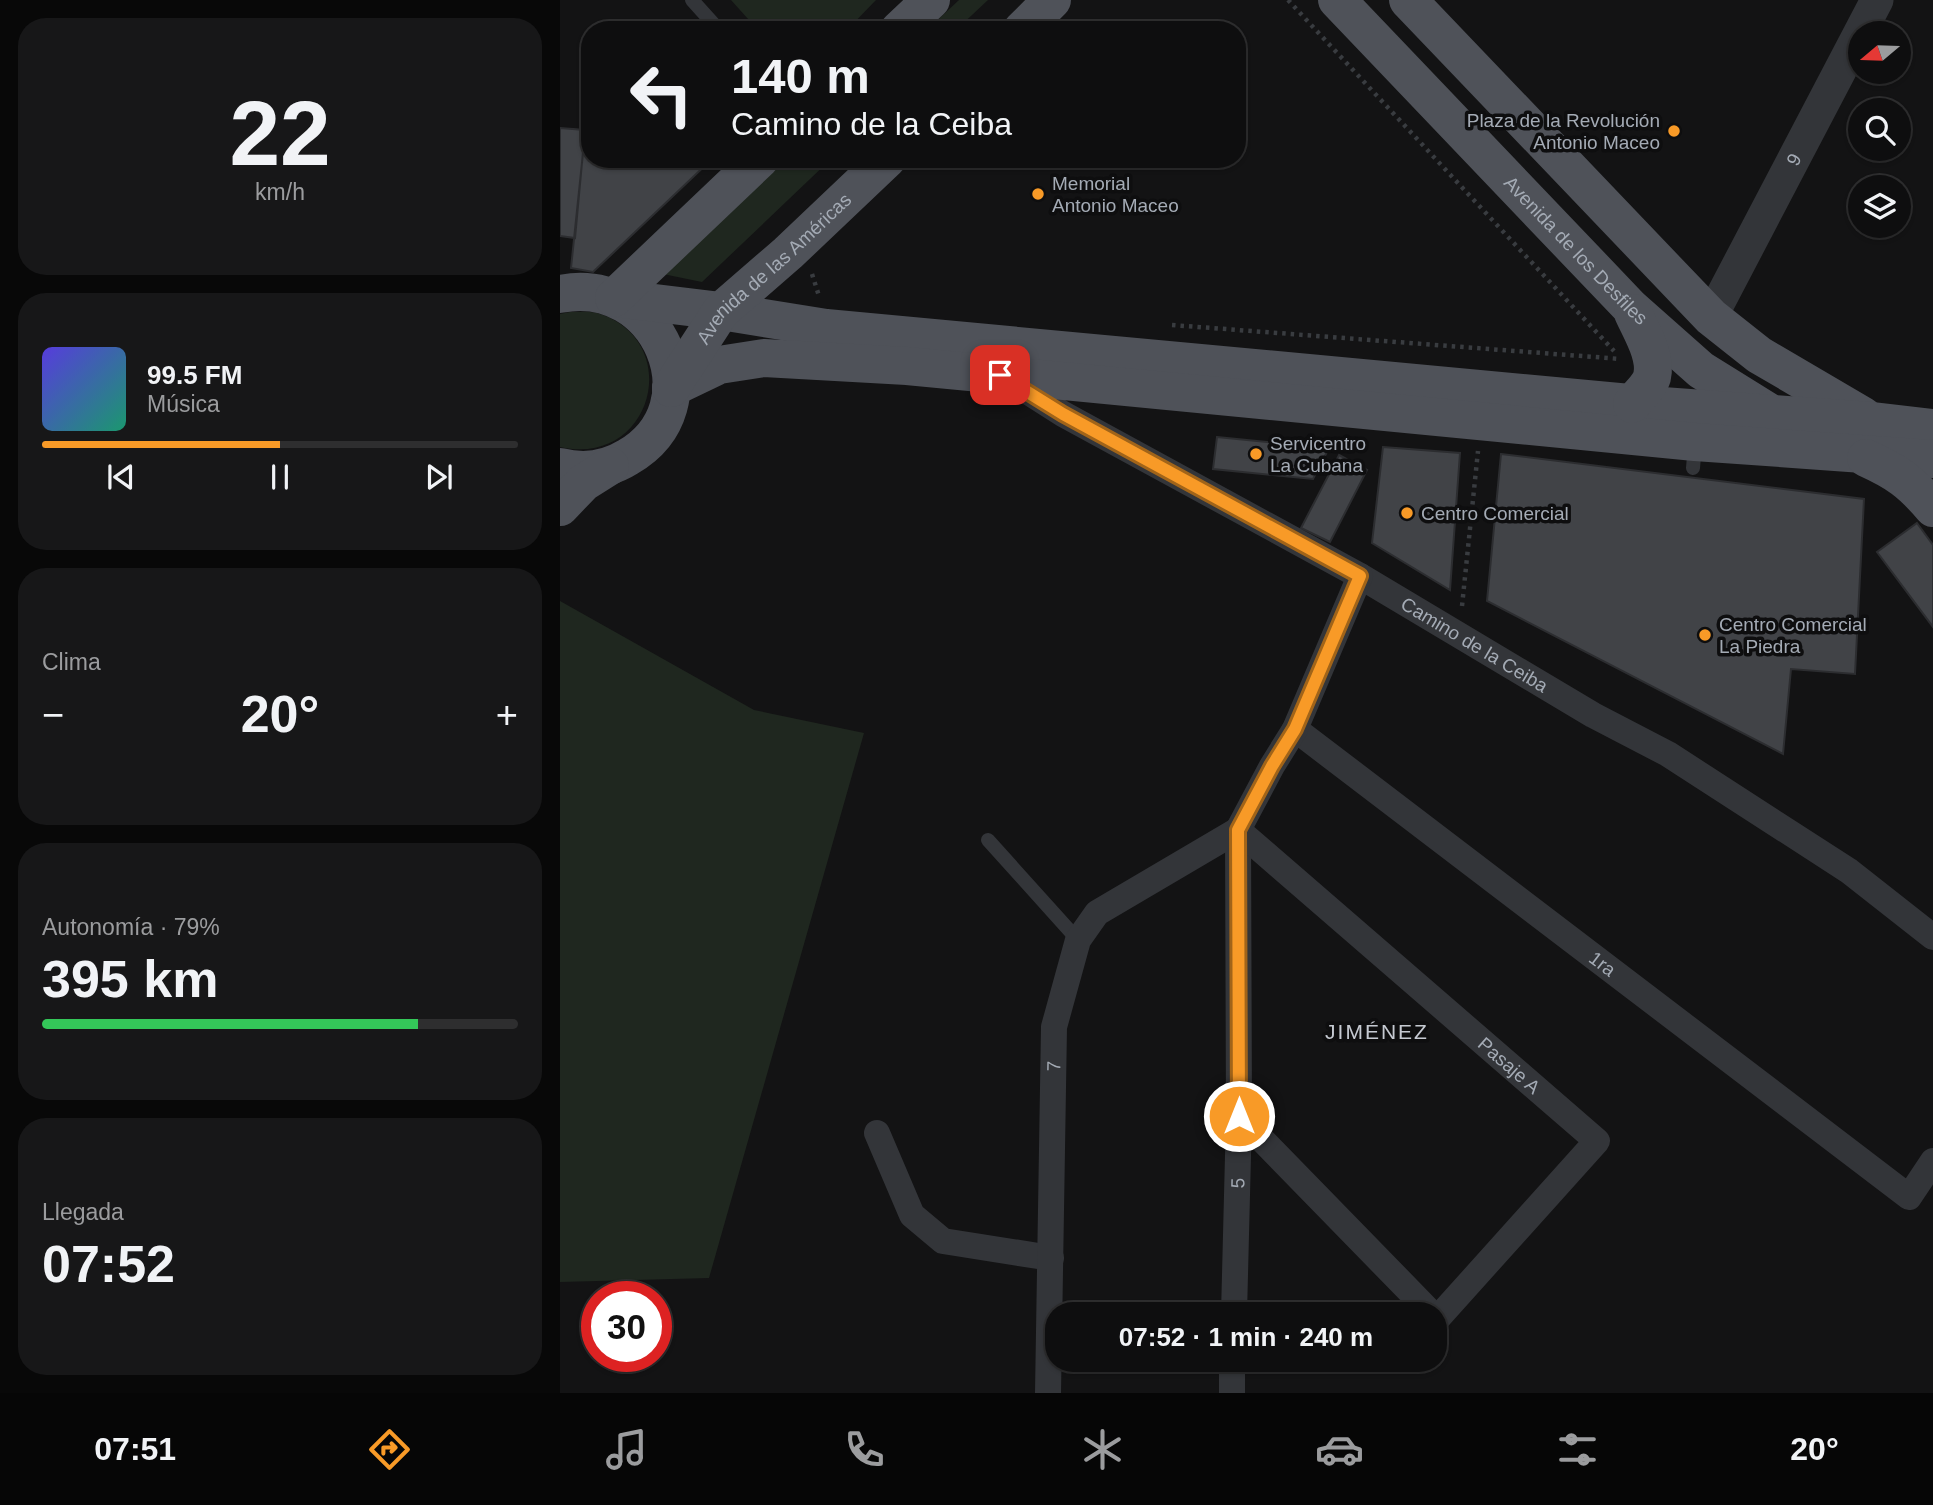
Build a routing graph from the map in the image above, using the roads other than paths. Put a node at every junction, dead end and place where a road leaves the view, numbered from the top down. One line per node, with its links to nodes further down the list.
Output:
1 (692, 0): 7 (lane)
2 (931, 0): 8 (main road)
3 (1052, 0): 9 (main road)
4 (1337, 0): 15 (main road, Avenida de los Desfiles)
5 (1408, 0): 17 (main road)
6 (1877, 0): 17 (street, 9)
7 (711, 21)
8 (909, 21)
9 (1031, 21)
10 (751, 168): 14 (main road)
11 (878, 168): 12 (main road, Avenida de las Américas)
12 (788, 253): 16 (main road, Avenida de las Américas); 18 (main road)
13 (561, 293): 14 (main road)
14 (614, 298): 16 (main road); 20 (main road)
15 (1631, 308): 21 (main road); 22 (main road, Avenida de los Desfiles)
16 (721, 311): 18 (main road); 20 (main road, Avenida de las Américas)
17 (1711, 317): 24 (main road)
18 (826, 328): 21 (main road)
19 (1000, 375): 20 (main road); 24 (main road); 30 (street, Camino de la Ceiba)
20 (671, 388): 26 (main road)
21 (1632, 404): 22 (main road)
22 (1774, 415): 24 (main road)
23 (1933, 428): 24 (main road)
24 (1863, 436): 25 (main road); 29 (main road)
25 (1933, 458)
26 (610, 466): 27 (main road); 28 (main road)
27 (560, 467)
28 (560, 507)
29 (1933, 508)
30 (1360, 576): 31 (street, 5); 34 (street, Camino de la Ceiba)
31 (1295, 729): 32 (street, 5); 38 (street, 1ra)
32 (1238, 830): 35 (street, 7); 36 (street, 5); 42 (street, Pasaje A)
33 (988, 840): 35 (lane)
34 (1933, 937)
35 (1079, 940): 39 (street, 7)
36 (1239, 1116): 40 (street, 5); 41 (street, Pasaje A)
37 (877, 1133): 39 (street)
38 (1933, 1161)
39 (1051, 1258): 44 (street, 7)
40 (1234, 1302)
41 (1420, 1302)
42 (1447, 1308)
43 (1233, 1372): 45 (street)
44 (1048, 1393)
45 (1232, 1393)

